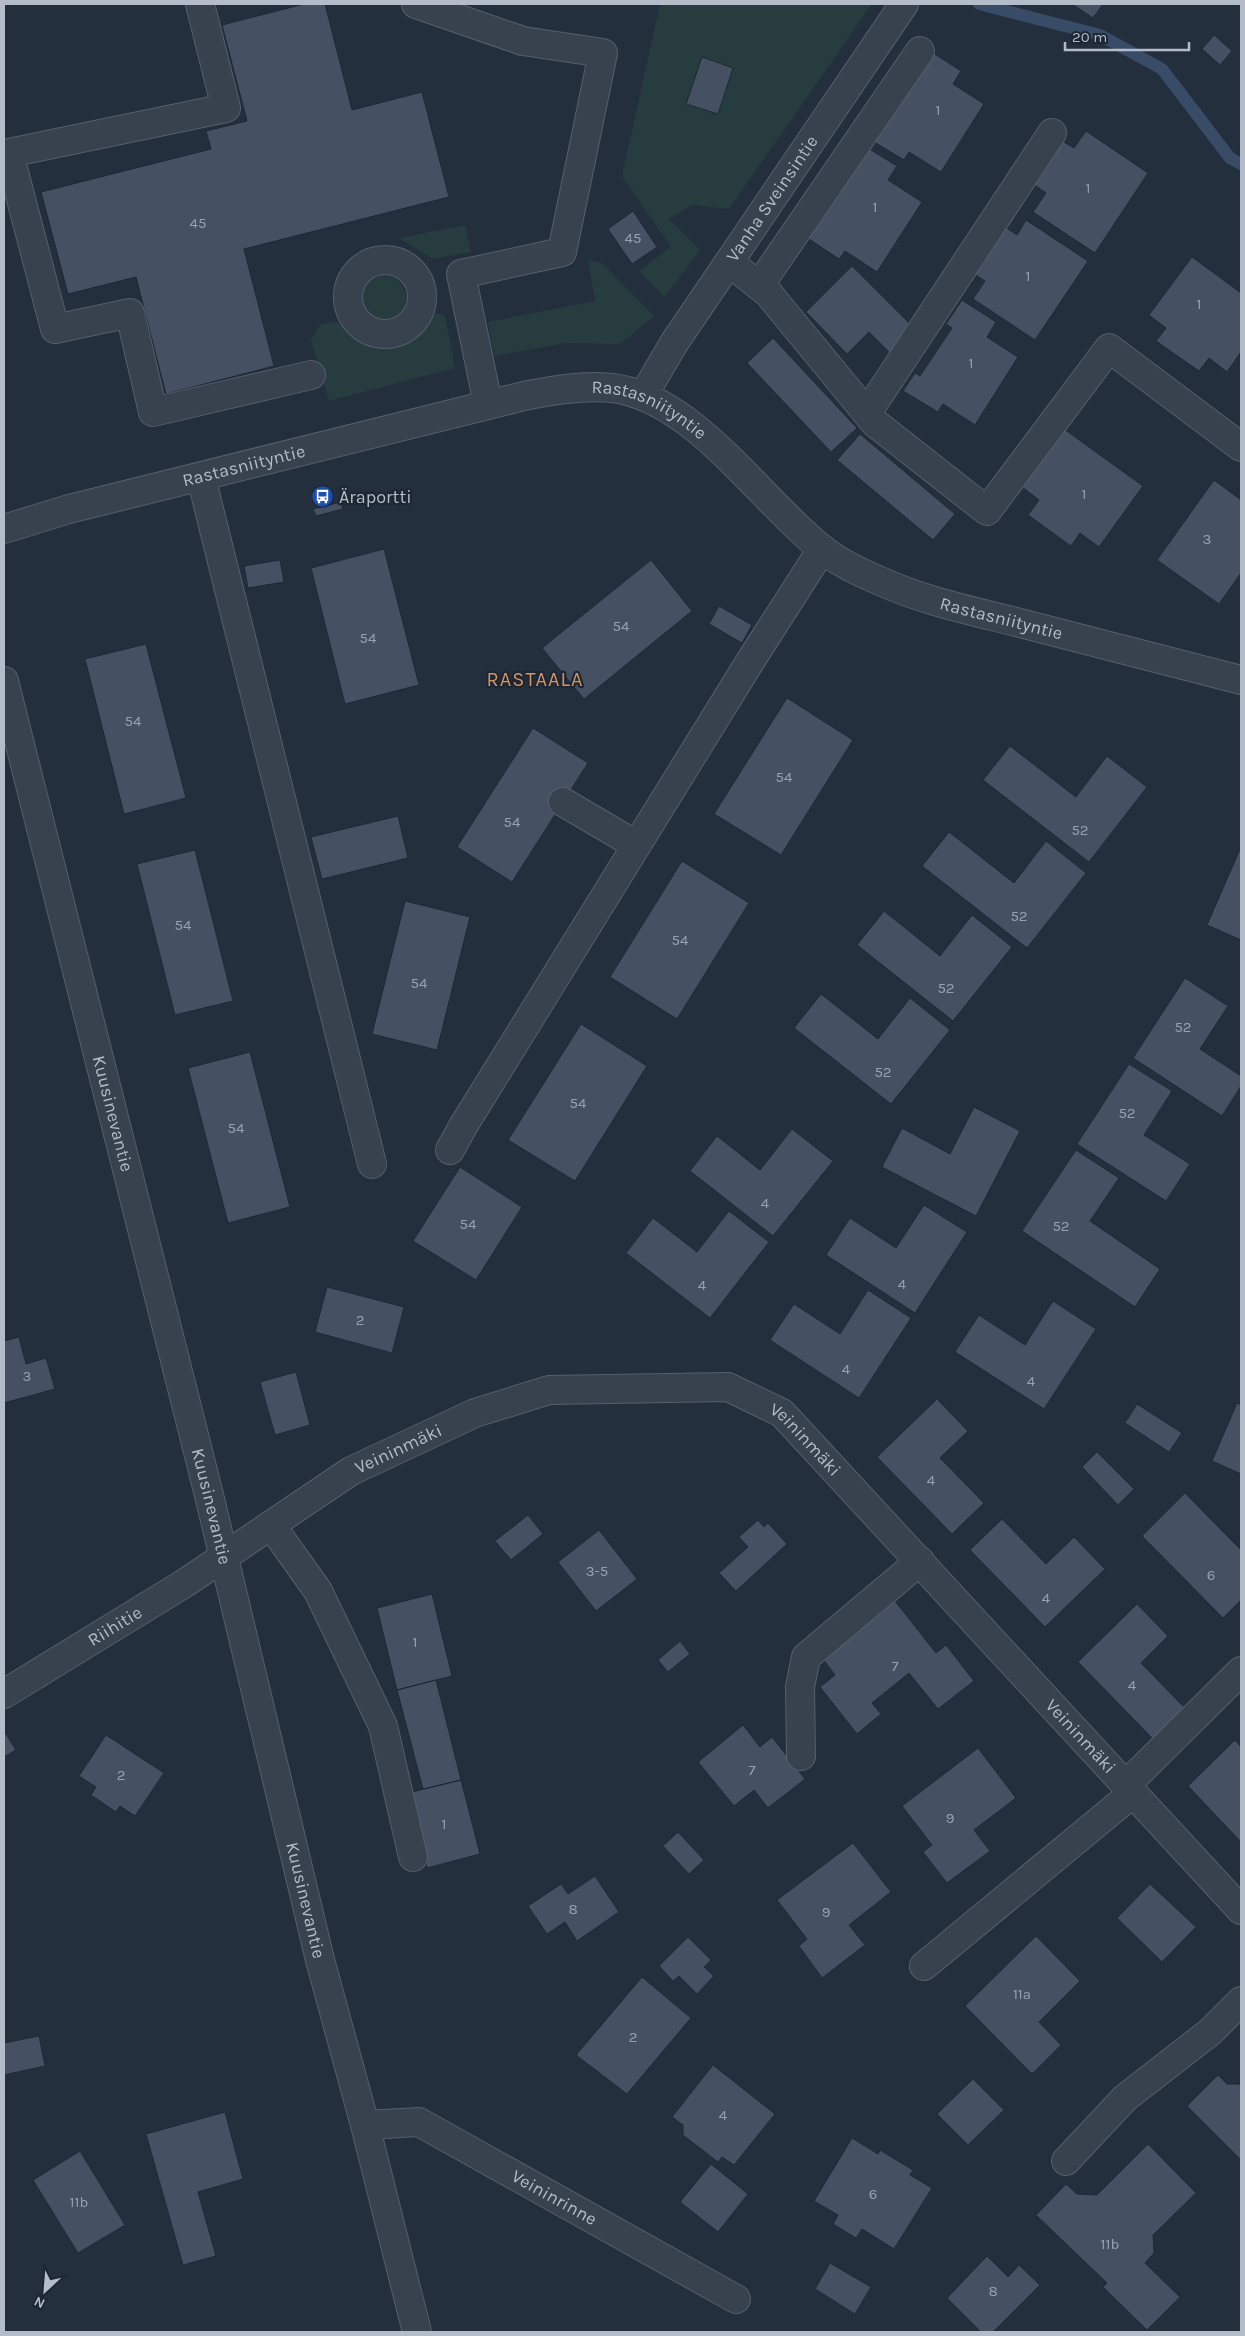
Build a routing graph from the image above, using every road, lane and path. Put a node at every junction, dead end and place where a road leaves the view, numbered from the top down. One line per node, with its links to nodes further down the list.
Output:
1 (200, 4): 10 (street)
2 (416, 4): 7 (street)
3 (904, 4): 6 (street, Vanha Sveinsintie)
4 (920, 52): 9 (street)
5 (1052, 133): 13 (street)
6 (729, 262): 9 (street); 11 (street, Vanha Sveinsintie)
7 (460, 274): 8 (street); 12 (street)
8 (421, 283)
9 (759, 286): 13 (street)
10 (311, 375)
11 (643, 396): 12 (street, Rastasniityntie); 17 (street, Rastasniityntie)
12 (488, 404): 15 (street, Rastasniityntie)
13 (867, 413): 14 (street)
14 (1241, 447)
15 (201, 477): 16 (street, Rastasniityntie); 23 (street)
16 (4, 529)
17 (822, 549): 18 (street, Rastasniityntie); 21 (street)
18 (1241, 680)
19 (4, 681): 25 (street, Kuusinevantie)
20 (563, 802): 21 (street)
21 (636, 845): 22 (street)
22 (450, 1150)
23 (372, 1164)
24 (271, 1525): 25 (street, Veininmäki); 26 (street, Veininmäki); 31 (street)
25 (224, 1557): 28 (street, Riihitie); 35 (street, Kuusinevantie)
26 (920, 1561): 29 (street); 30 (street, Veininmäki)
27 (1241, 1671): 30 (street)
28 (4, 1694)
29 (801, 1756)
30 (1130, 1789): 32 (street, Veininmäki); 33 (street)
31 (413, 1857)
32 (1241, 1910)
33 (924, 1966)
34 (1241, 2001): 36 (street)
35 (365, 2126): 37 (street, Veininrinne); 38 (street, Kuusinevantie)
36 (1066, 2161)
37 (736, 2299)
38 (417, 2332)

